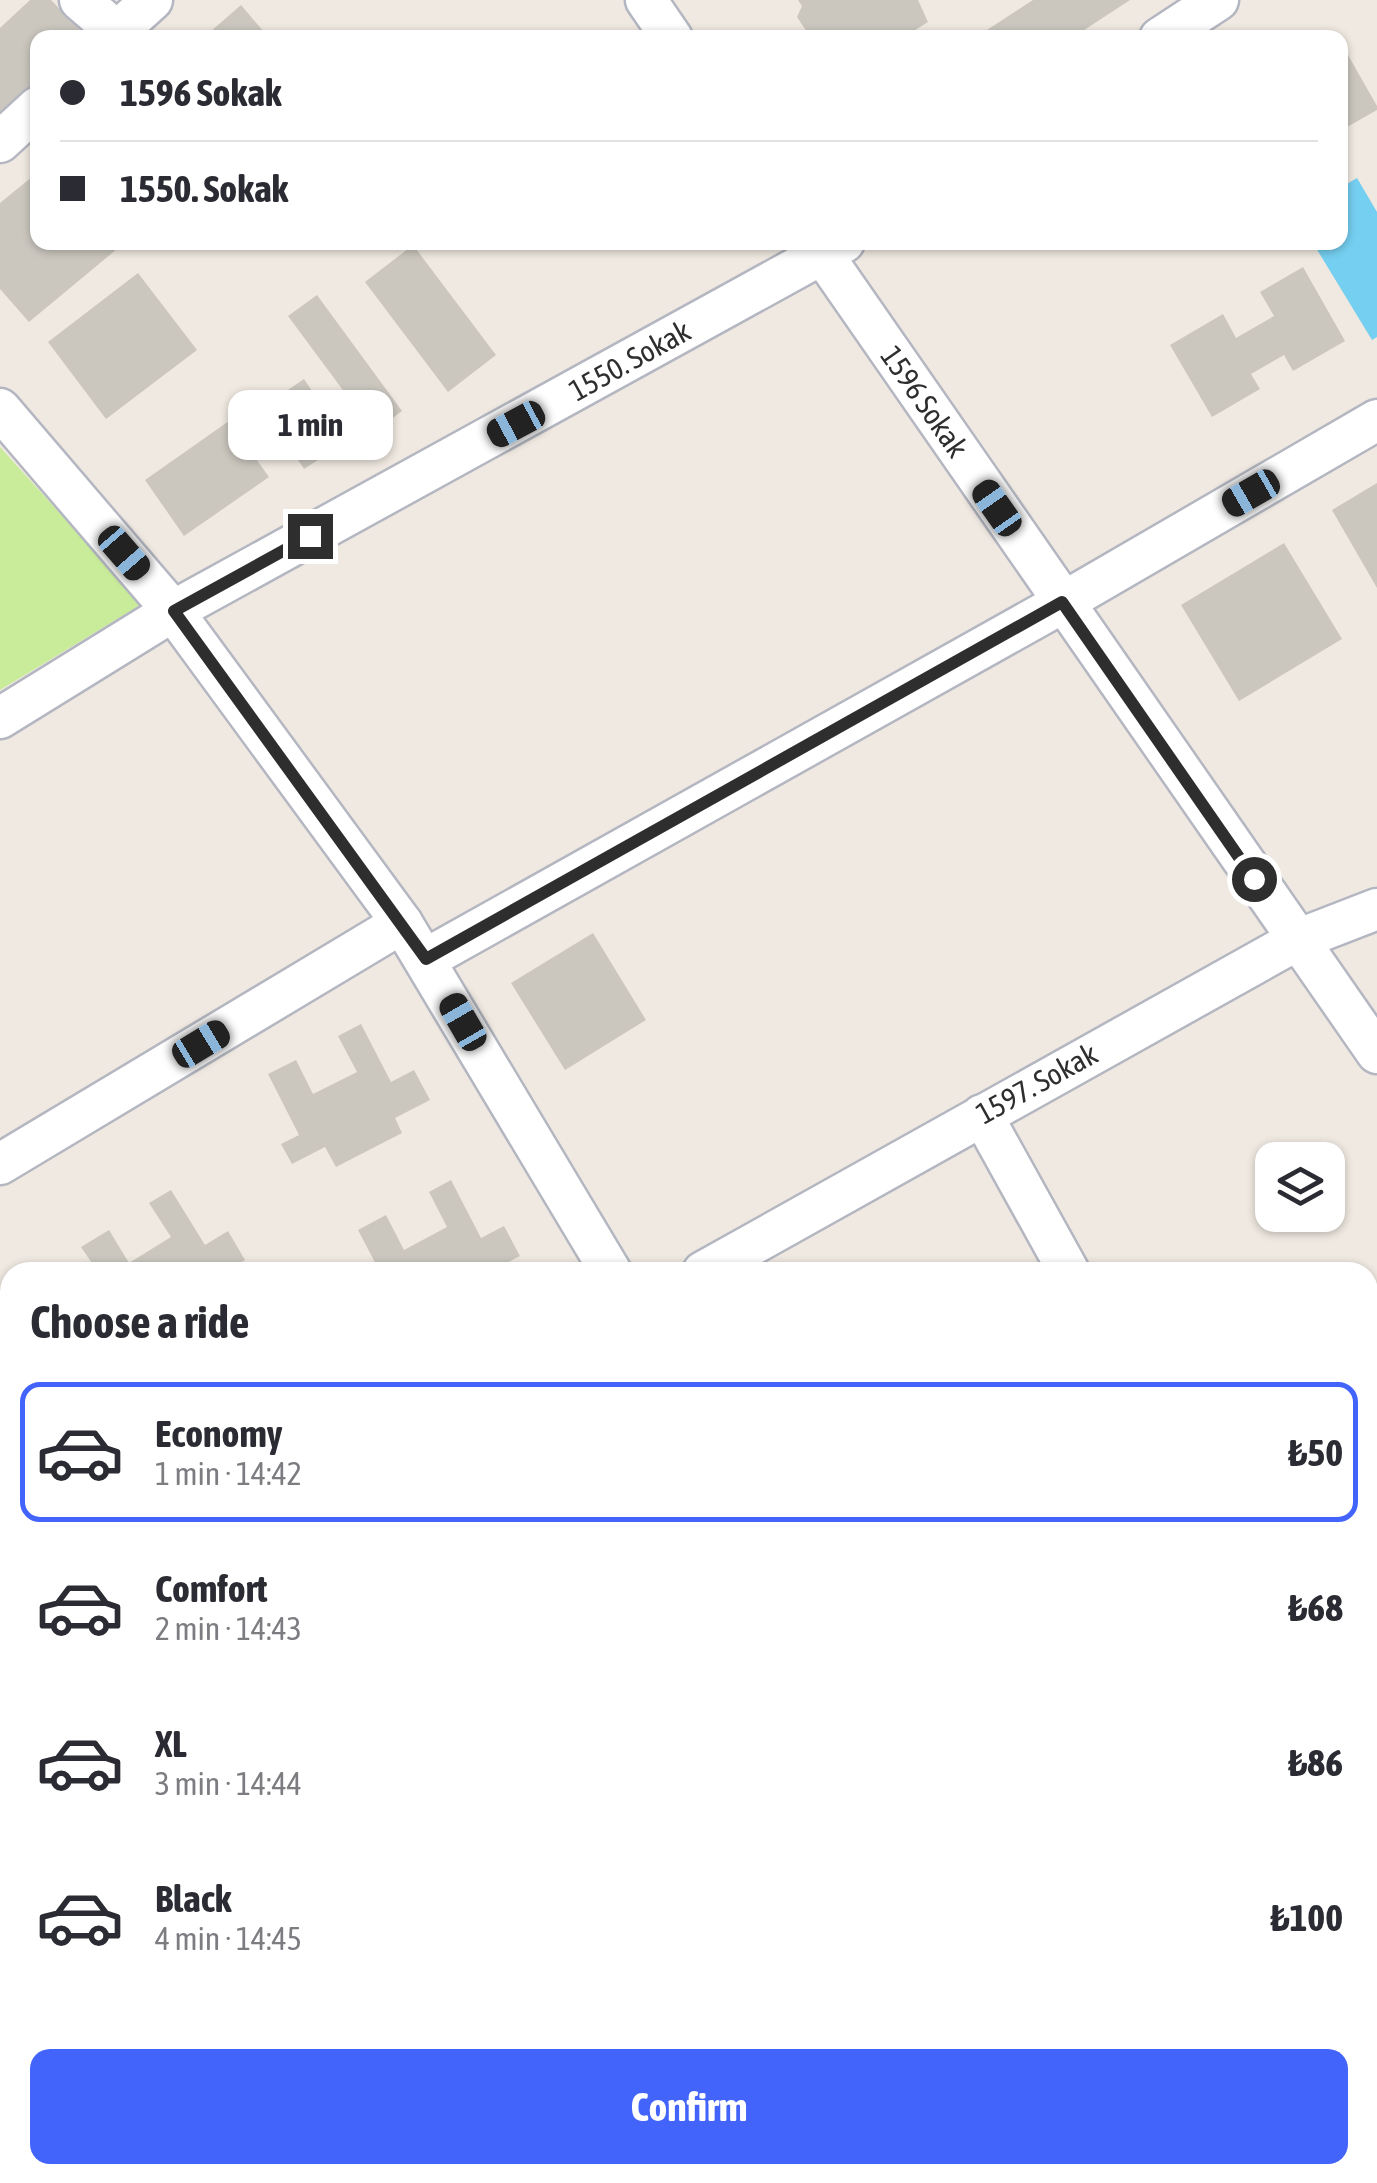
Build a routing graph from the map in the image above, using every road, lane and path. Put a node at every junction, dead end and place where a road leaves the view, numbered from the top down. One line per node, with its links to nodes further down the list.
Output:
1 (80, 0): 5 (street)
2 (152, 0): 6 (street)
3 (646, 0): 7 (street)
4 (1206, 3): 8 (street)
5 (109, 30)
6 (118, 30)
7 (667, 30)
8 (1171, 30)
9 (30, 114): 10 (street)
10 (0, 142)
11 (822, 250): 16 (street, 1550. Sokak)
12 (829, 250): 15 (street, 1596 Sokak)
13 (0, 409): 16 (street)
14 (1377, 420): 15 (street)
15 (1062, 602): 20 (street, 1596 Sokak); 21 (street)
16 (174, 611): 17 (street, 1550. Sokak); 19 (street)
17 (0, 718)
18 (1377, 908): 20 (street, 1597. Sokak)
19 (402, 923): 21 (street); 24 (street)
20 (1297, 940): 22 (street, 1596 Sokak); 23 (street, 1597. Sokak)
21 (426, 959): 25 (street)
22 (1377, 1053)
23 (982, 1115): 26 (street, 1597. Sokak); 27 (street)
24 (0, 1164)
25 (604, 1262)
26 (722, 1262)
27 (1064, 1262)

